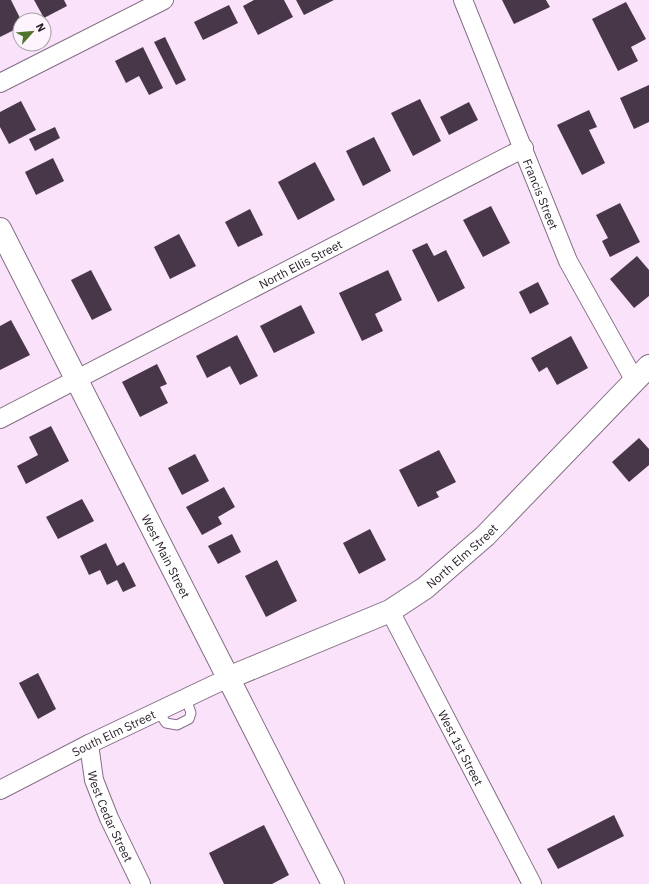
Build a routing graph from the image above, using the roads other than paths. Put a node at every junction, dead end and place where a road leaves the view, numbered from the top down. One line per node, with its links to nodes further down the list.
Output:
1 (164, 0): 3 (street)
2 (463, 0): 4 (street, Francis Street)
3 (0, 82)
4 (524, 148): 6 (street, Francis Street); 7 (street, North Ellis Street)
5 (0, 229): 7 (main road, West Main Street)
6 (642, 374): 9 (main road, North Elm Street)
7 (77, 380): 8 (street, North Ellis Street); 10 (main road, West Main Street)
8 (0, 419)
9 (390, 611): 10 (main road, North Elm Street); 15 (street, West 1st Street)
10 (228, 678): 11 (street, South Elm Street); 14 (main road, West Main Street)
11 (89, 744): 12 (street, South Elm Street); 13 (street, West Cedar Street)
12 (0, 790)
13 (141, 884)
14 (333, 884)
15 (532, 884)

